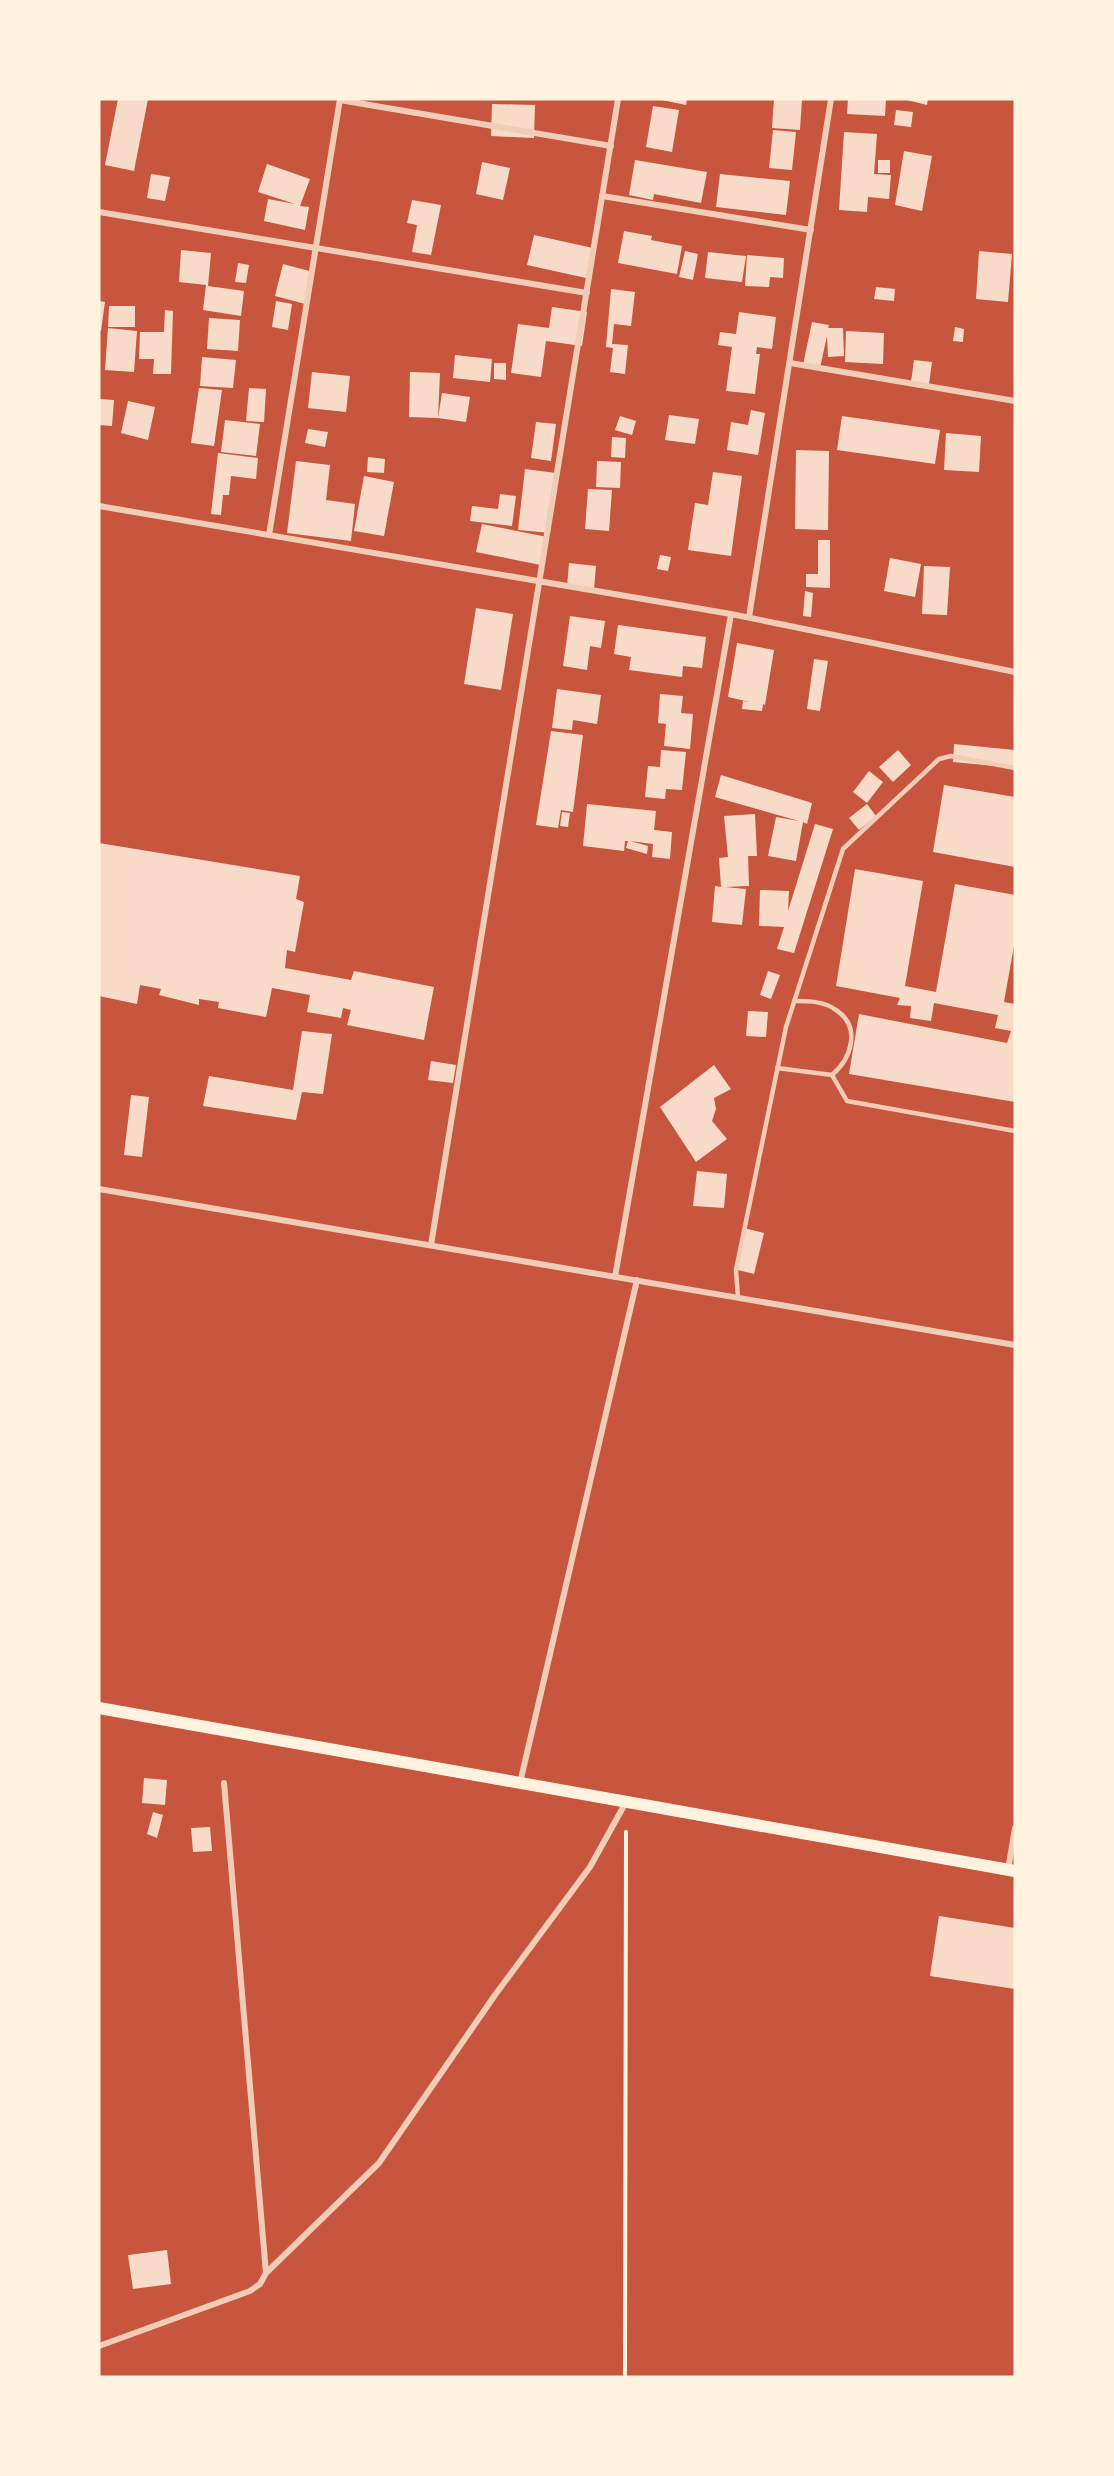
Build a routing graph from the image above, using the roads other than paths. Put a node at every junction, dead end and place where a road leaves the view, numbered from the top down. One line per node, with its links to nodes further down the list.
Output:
1 (618, 99): 4 (street)
2 (831, 99): 7 (street)
3 (340, 100): 4 (street); 8 (street)
4 (610, 146): 5 (street)
5 (602, 196): 7 (street); 9 (street)
6 (99, 212): 8 (street)
7 (811, 230): 10 (street)
8 (316, 248): 9 (street); 13 (street)
9 (587, 293): 14 (street)
10 (789, 363): 11 (street); 16 (street)
11 (1015, 401)
12 (99, 506): 13 (street)
13 (269, 535): 14 (street)
14 (539, 581): 15 (street); 24 (street)
15 (730, 614): 16 (street); 25 (street)
16 (749, 617): 17 (street)
17 (1015, 672)
18 (1015, 768): 19 (lane)
19 (794, 1001): 20 (lane); 21 (lane)
20 (777, 1068): 21 (lane); 27 (lane)
21 (832, 1075): 22 (lane)
22 (1015, 1131)
23 (99, 1189): 24 (street)
24 (431, 1245): 25 (street)
25 (615, 1277): 26 (street)
26 (637, 1280): 27 (street); 31 (street)
27 (738, 1298): 28 (street)
28 (1015, 1344)
29 (99, 1708): 31 (main road)
30 (224, 1783): 35 (street)
31 (520, 1784): 32 (main road)
32 (626, 1802): 34 (main road); 35 (street)
33 (1015, 1828): 34 (street)
34 (1011, 1870)
35 (266, 2273): 36 (street)
36 (99, 2346)

